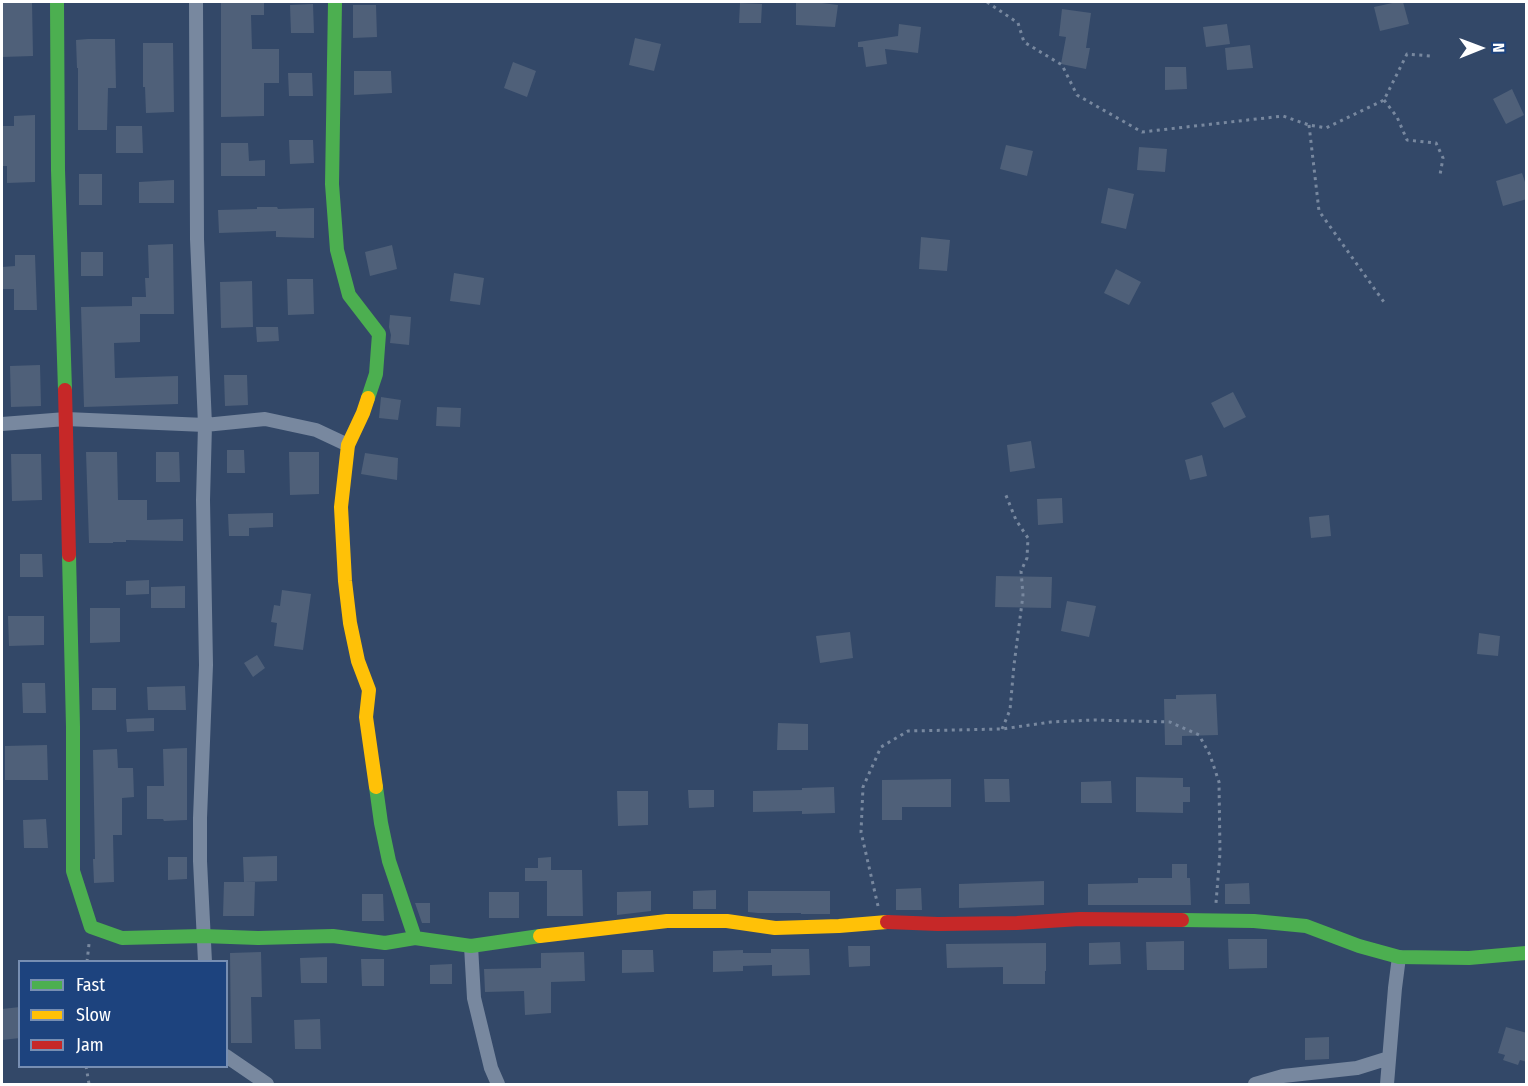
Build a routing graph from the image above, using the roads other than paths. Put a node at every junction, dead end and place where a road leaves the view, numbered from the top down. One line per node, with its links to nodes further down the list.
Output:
1 (57, 2): 4 (street)
2 (196, 2): 6 (street)
3 (335, 2): 7 (street)
4 (66, 419): 5 (street); 6 (street); 8 (street)
5 (2, 424)
6 (205, 425): 7 (street); 8 (street)
7 (348, 445): 9 (street)
8 (203, 936): 9 (street); 13 (street)
9 (415, 938): 10 (street)
10 (471, 946): 12 (street); 17 (street)
11 (1527, 953): 12 (street)
12 (1399, 957): 15 (street)
13 (205, 960)
14 (228, 1057): 16 (street)
15 (1389, 1058): 18 (street); 19 (street)
16 (267, 1084)
17 (498, 1084)
18 (1255, 1084)
19 (1387, 1084)

